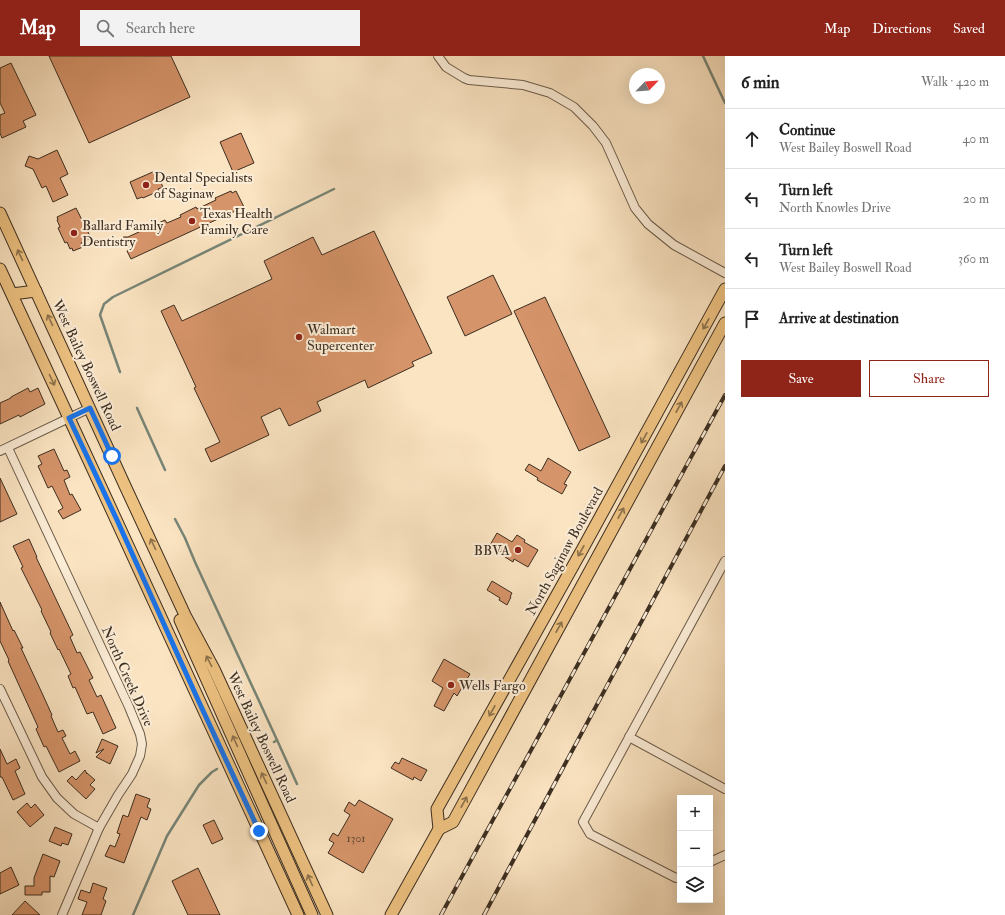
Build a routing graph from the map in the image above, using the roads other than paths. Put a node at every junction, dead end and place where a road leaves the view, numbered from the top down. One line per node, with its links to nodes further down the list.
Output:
1 (438, 56): 4 (street)
2 (0, 213): 6 (main road, West Bailey Boswell Road, one-way to 2)
3 (0, 269): 7 (main road, West Bailey Boswell Road)
4 (725, 273)
5 (725, 290): 20 (main road, North Saginaw Boulevard, one-way to 20)
6 (36, 291): 7 (main road); 9 (main road, West Bailey Boswell Road, one-way to 6)
7 (12, 294): 10 (main road, West Bailey Boswell Road, one-way to 10)
8 (725, 323): 20 (main road, one-way to 8)
9 (90, 408): 10 (street); 13 (main road, West Bailey Boswell Road, one-way to 9)
10 (69, 418): 11 (street); 14 (main road, West Bailey Boswell Road)
11 (4, 449): 19 (street, North Creek Drive)
12 (725, 561): 16 (street)
13 (166, 573): 18 (main road, West Bailey Boswell Road, one-way to 13); 28 (main road, West Bailey Boswell Road, one-way to 13)
14 (146, 584): 18 (main road, West Bailey Boswell Road); 25 (main road, West Bailey Boswell Road)
15 (0, 689): 19 (street)
16 (629, 737): 17 (street); 23 (street)
17 (725, 789)
18 (259, 804): 26 (main road, West Bailey Boswell Road); 27 (main road, West Bailey Boswell Road)
19 (99, 828): 24 (street, North Creek Drive)
20 (439, 829): 29 (main road)
21 (725, 855): 22 (street)
22 (713, 861)
23 (677, 878)
24 (62, 915)
25 (298, 915)
26 (305, 915)
27 (312, 915)
28 (327, 915)
29 (391, 915)

